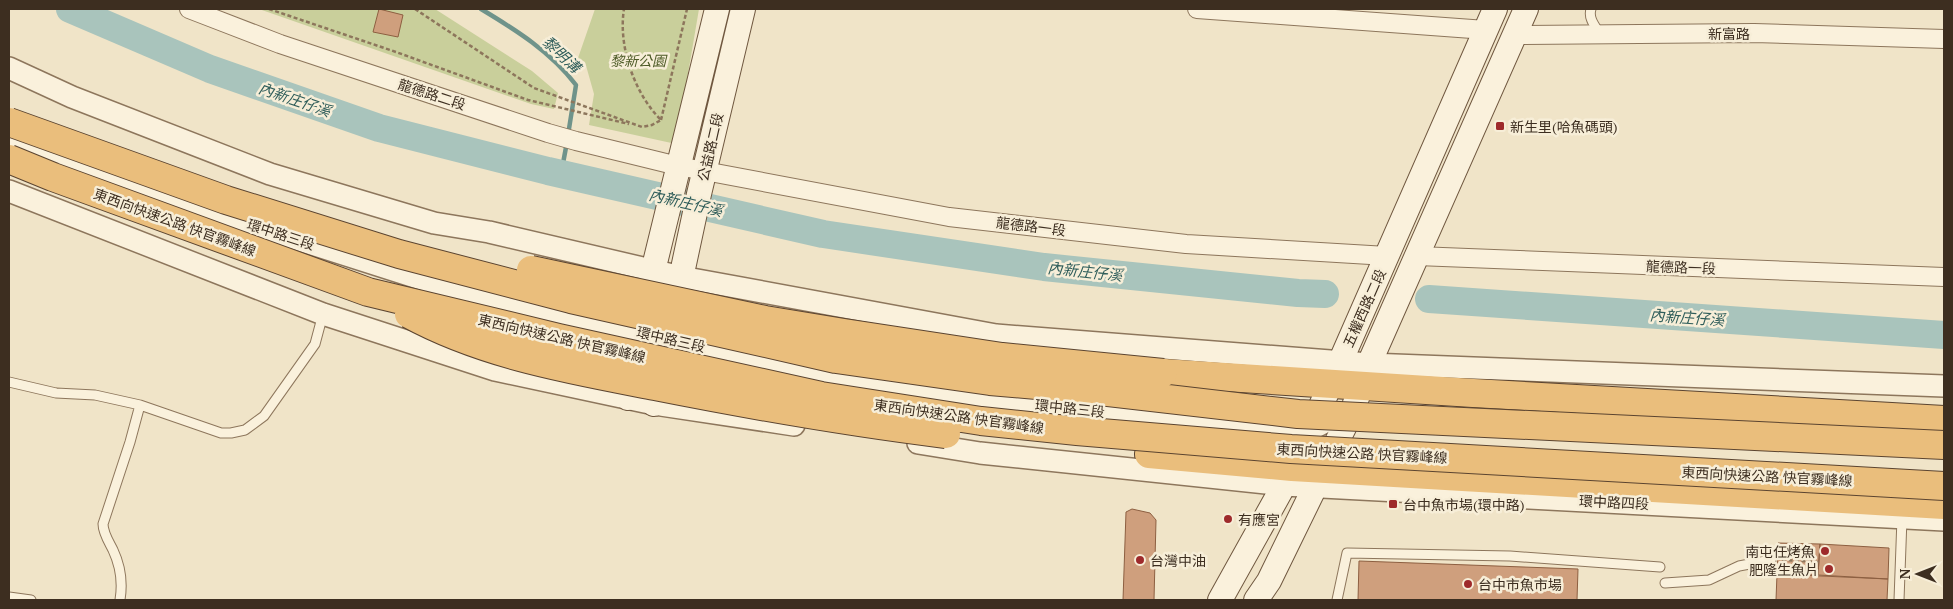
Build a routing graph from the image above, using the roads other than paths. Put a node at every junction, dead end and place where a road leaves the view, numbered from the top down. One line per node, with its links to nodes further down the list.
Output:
1 (189, 9): 17 (street, 龍德路二段)
2 (717, 9): 17 (main road, 公益路二段)
3 (743, 9): 18 (main road, 公益路二段)
4 (1198, 9): 8 (street)
5 (1495, 9): 8 (main road, 五權西路二段)
6 (1526, 9): 10 (main road, 五權西路二段)
7 (1591, 9): 9 (lane)
8 (1486, 30): 21 (main road, 五權西路二段)
9 (1600, 34): 10 (street, 新富路); 11 (street, 新富路)
10 (1514, 35): 22 (main road, 五權西路二段)
11 (1944, 39)
12 (9, 68): 23 (street)
13 (9, 122): 20 (highway, bridge)
14 (9, 138): 28 (street, 環中路三段)
15 (9, 148): 28 (street, 環中路三段)
16 (9, 159): 26 (highway, 東西向快速公路 快官霧峰線, bridge)
17 (678, 166): 18 (street, 龍德路一段); 23 (main road, 公益路二段)
18 (701, 182): 21 (street, 龍德路一段); 24 (main road, 公益路二段)
19 (9, 191): 27 (street)
20 (399, 254): 30 (highway, bridge); 41 (highway, bridge)
21 (1387, 256): 30 (main road, 五權西路二段)
22 (1417, 256): 25 (street, 龍德路一段); 32 (main road, 五權西路二段)
23 (655, 263): 24 (street); 28 (main road, 公益路二段)
24 (683, 268): 29 (main road, 公益路二段); 30 (street)
25 (1944, 277)
26 (368, 292): 43 (highway, bridge); 45 (highway, 東西向快速公路 快官霧峰線, bridge)
27 (323, 314): 34 (street); 36 (lane)
28 (639, 338): 29 (street, 環中路三段); 34 (main road, 公益路二段)
29 (666, 344): 35 (main road, 公益路二段); 38 (street, 環中路三段)
30 (1336, 373): 32 (highway); 38 (main road, 五權西路二段)
31 (9, 382): 36 (lane)
32 (1361, 386): 33 (street); 37 (highway); 38 (street); 39 (street); 40 (main road, 五權西路二段)
33 (1944, 386)
34 (628, 398): 35 (street)
35 (654, 404): 43 (street)
36 (140, 405): 55 (lane)
37 (1944, 420)
38 (1309, 435): 40 (street, 環中路三段); 43 (main road, 五權西路二段)
39 (1944, 436)
40 (1336, 442): 42 (street); 44 (main road, 五權西路二段)
41 (1944, 445)
42 (1944, 473)
43 (1288, 476): 44 (highway); 56 (main road, 五權西路二段)
44 (1320, 478): 46 (highway); 47 (street, 環中路四段); 52 (main road, 五權西路二段)
45 (1944, 486)
46 (1944, 505)
47 (1902, 518): 48 (street, 環中路四段); 59 (lane)
48 (1944, 520)
49 (1771, 560): 51 (lane)
50 (1660, 567): 58 (lane)
51 (1665, 583)
52 (1268, 590): 57 (main road, 五權西路二段)
53 (9, 597): 54 (lane)
54 (31, 600)
55 (120, 600)
56 (1220, 600)
57 (1256, 600)
58 (1337, 600)
59 (1899, 600)

